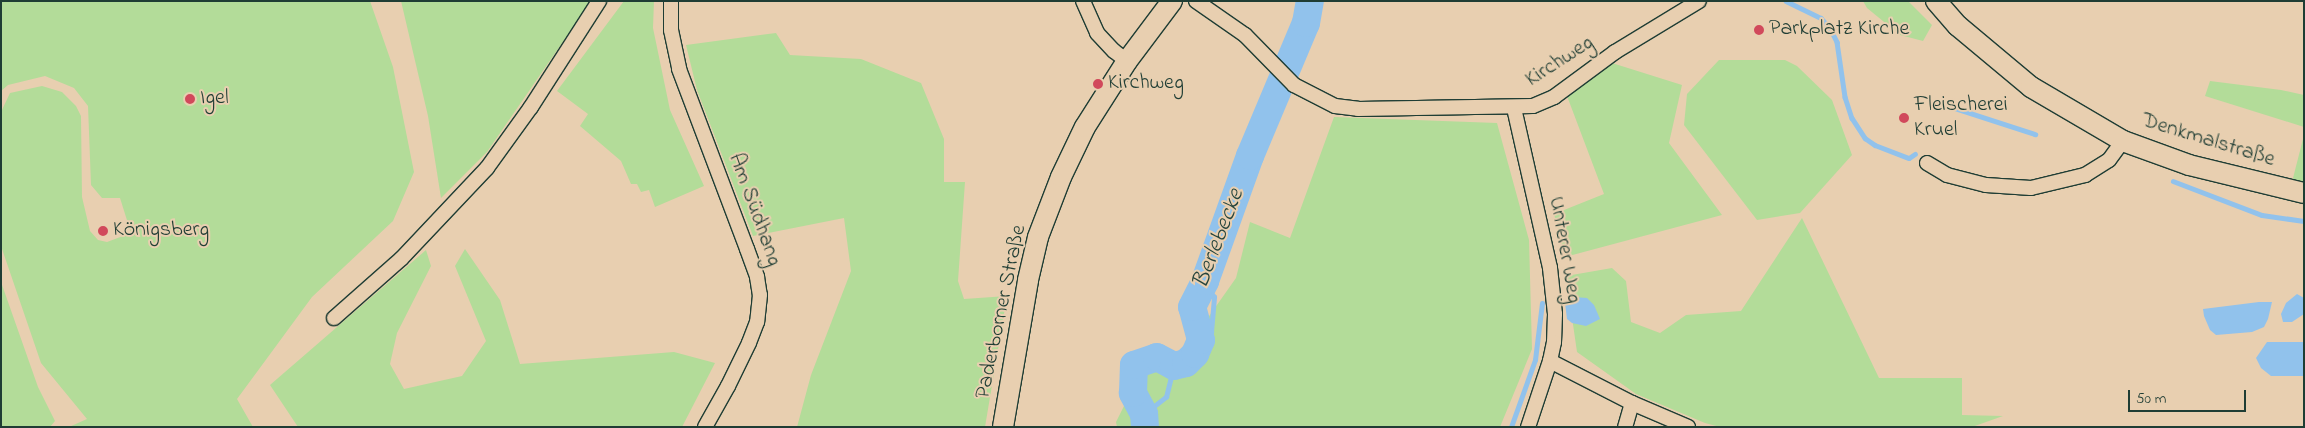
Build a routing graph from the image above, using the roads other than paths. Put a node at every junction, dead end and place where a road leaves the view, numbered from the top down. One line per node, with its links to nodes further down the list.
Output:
1 (599, 1): 13 (street)
2 (671, 1): 16 (street, Am Südhang)
3 (1083, 1): 8 (street)
4 (1172, 1): 8 (main road, Paderborner Straße)
5 (1196, 1): 9 (street, Kirchweg)
6 (1699, 1): 9 (street, Kirchweg)
7 (1936, 1): 10 (main road, Denkmalstraße)
8 (1127, 61): 17 (main road, Paderborner Straße)
9 (1514, 108): 14 (street, Unterer Weg)
10 (2123, 141): 11 (street); 12 (main road, Denkmalstraße)
11 (1927, 163)
12 (2304, 193)
13 (334, 318)
14 (1550, 361): 15 (street); 18 (street, Unterer Weg)
15 (1632, 403): 19 (street); 20 (street)
16 (704, 427)
17 (1003, 427)
18 (1528, 427)
19 (1625, 427)
20 (1688, 427)

